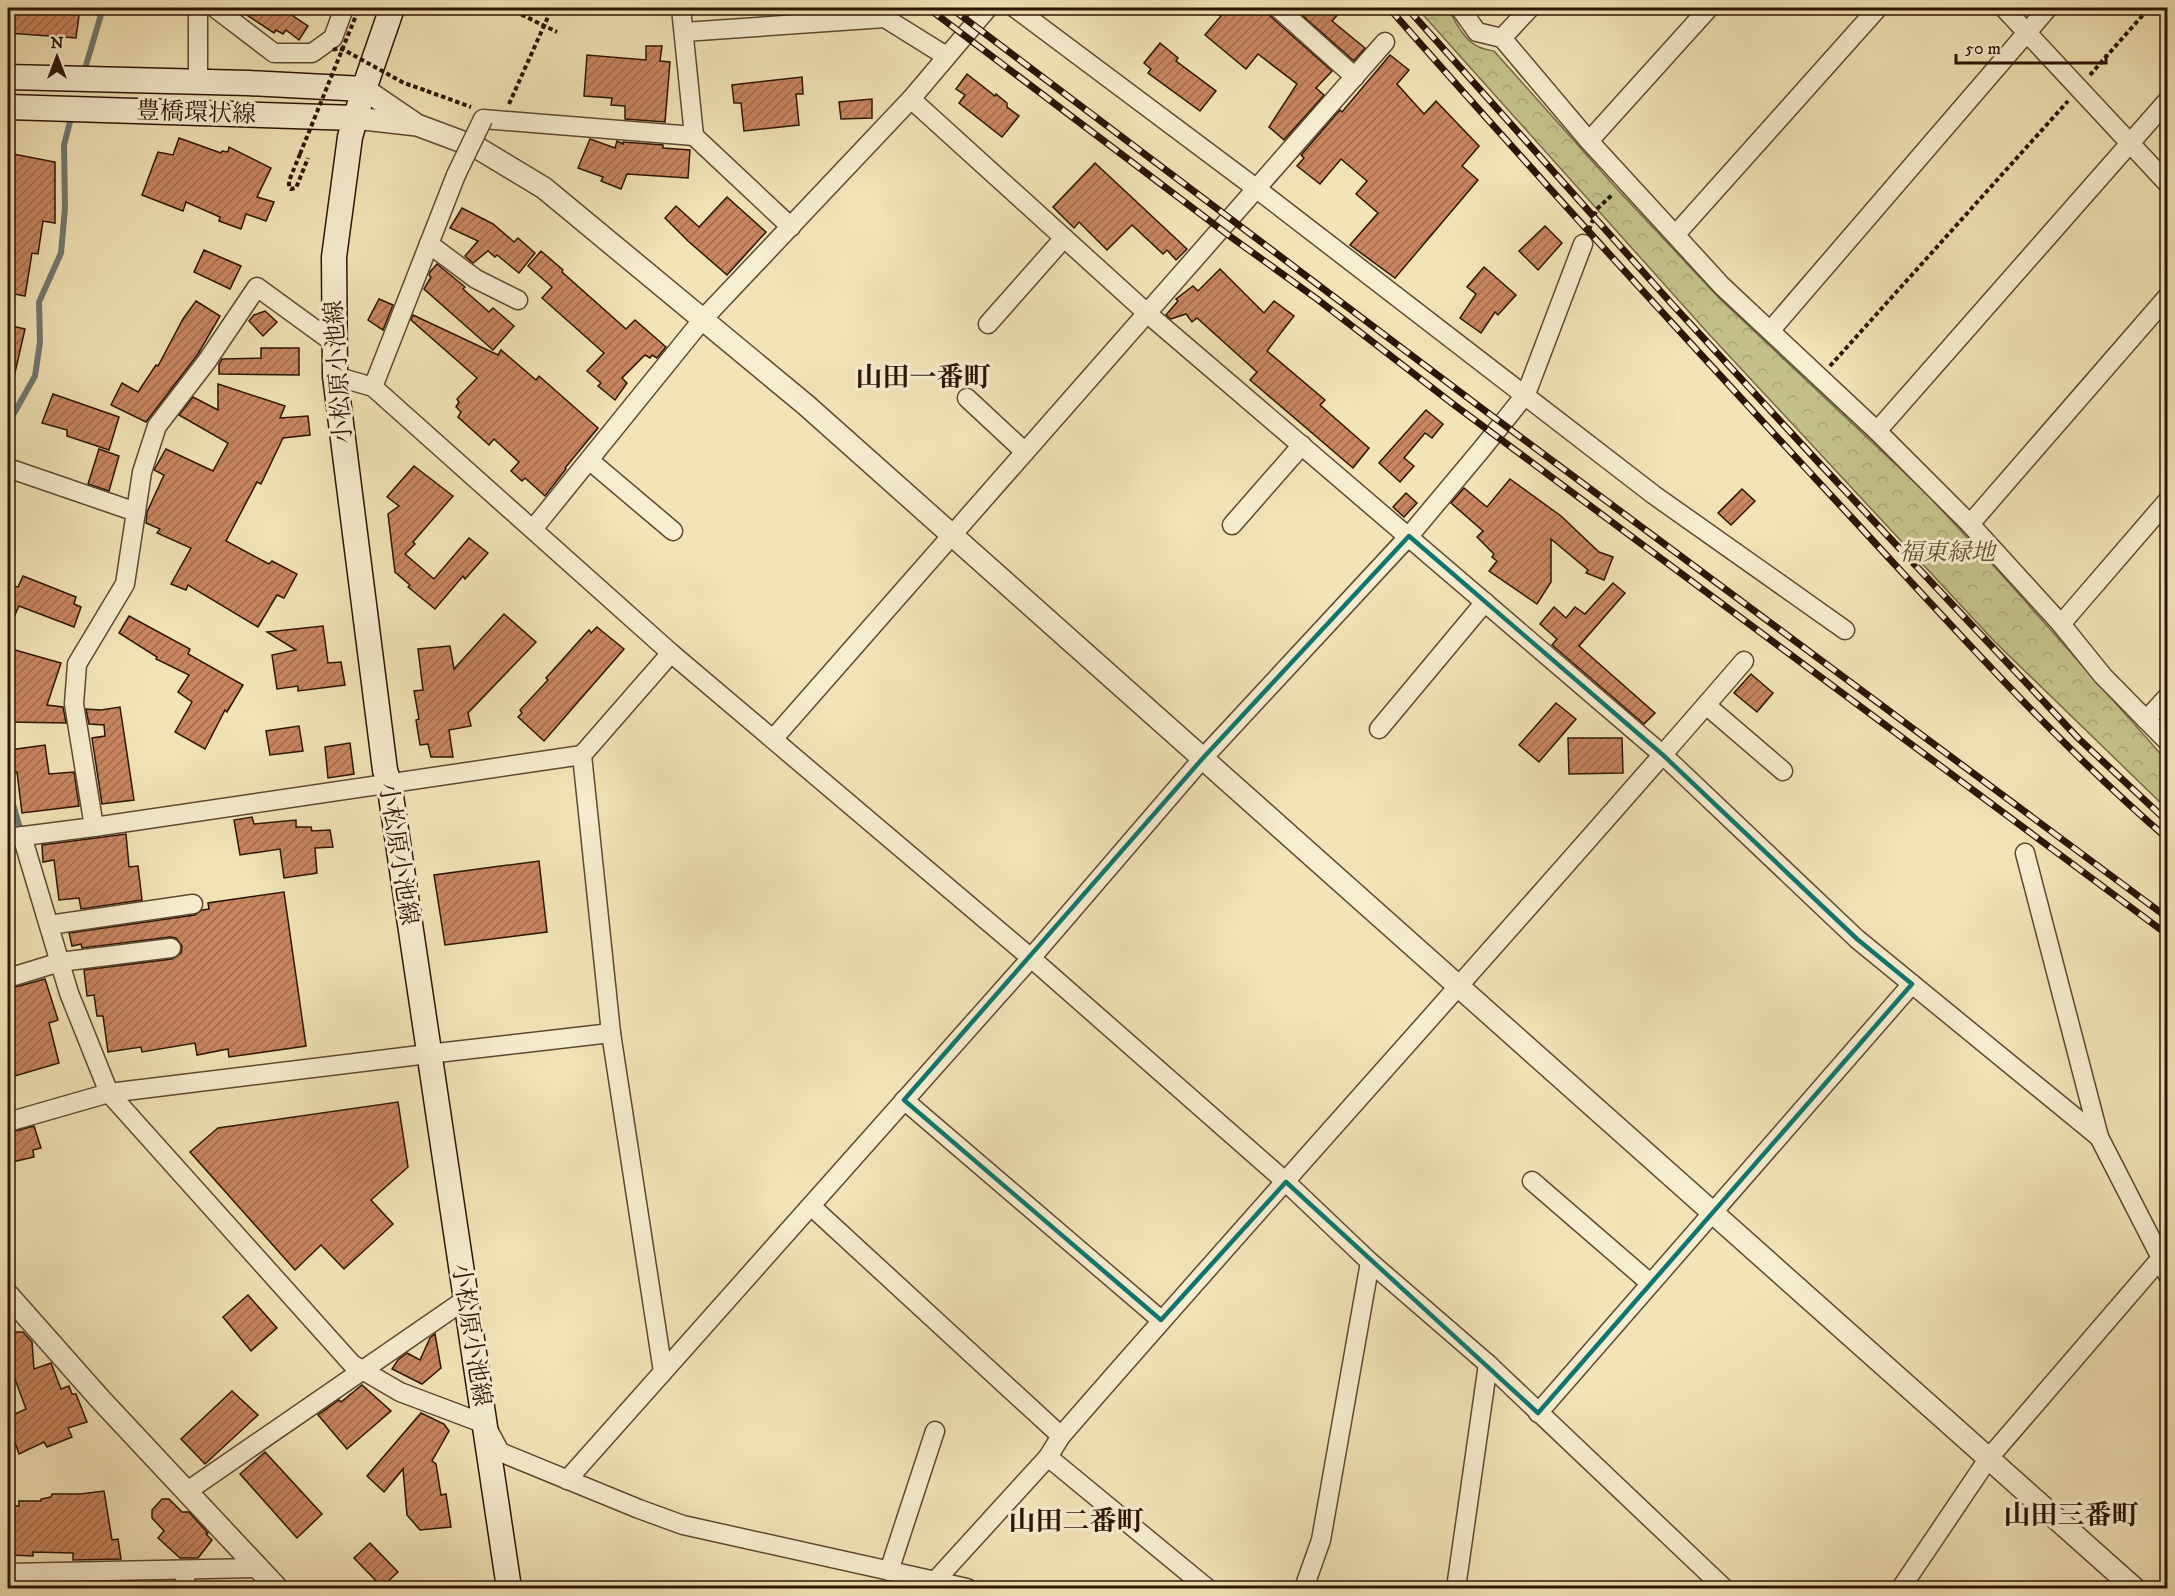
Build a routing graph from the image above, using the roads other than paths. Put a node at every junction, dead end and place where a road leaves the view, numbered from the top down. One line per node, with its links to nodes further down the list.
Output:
1 (198, 8): 22 (street)
2 (215, 8): 3 (street)
3 (344, 8)
4 (392, 8): 23 (main road)
5 (681, 8): 15 (street)
6 (988, 8): 19 (street)
7 (1015, 8): 33 (street)
8 (1278, 8): 21 (street)
9 (1460, 8): 17 (street)
10 (1530, 8): 17 (street)
11 (1709, 8): 30 (street)
12 (1878, 8): 35 (street)
13 (2004, 8): 16 (street)
14 (2048, 8): 16 (street)
15 (684, 32): 19 (street); 29 (street)
16 (2026, 33): 31 (street); 44 (street)
17 (1502, 38): 30 (street)
18 (1385, 42): 21 (street)
19 (946, 56): 24 (street)
20 (8, 76): 22 (main road, 豊橋環状線)
21 (1355, 77): 33 (street)
22 (198, 82): 23 (main road, 豊橋環状線)
23 (364, 89): 27 (main road); 28 (street)
24 (911, 99): 34 (street); 36 (street)
25 (2168, 100): 31 (street)
26 (8, 107): 27 (main road, 豊橋環状線)
27 (355, 117): 28 (street); 45 (main road, 小松原小池線)
28 (417, 125): 42 (street)
29 (694, 136): 34 (street); 37 (street, bridge)
30 (1589, 141): 35 (street)
31 (2128, 144): 32 (street); 50 (street)
32 (2168, 184)
33 (1257, 189): 41 (street); 48 (street)
34 (791, 226): 42 (street)
35 (1676, 234): 44 (street)
36 (1064, 238): 41 (street); 43 (street)
37 (429, 244): 40 (street); 47 (street)
38 (1583, 244): 48 (street)
39 (2168, 296): 57 (street)
40 (518, 300)
41 (1148, 314): 51 (street); 52 (street)
42 (703, 319): 53 (street); 61 (street)
43 (988, 324)
44 (1770, 331): 50 (street)
45 (334, 343): 46 (main road, 小松原小池線); 56 (street)
46 (335, 376): 47 (street); 78 (main road, 小松原小池線)
47 (374, 387): 59 (street)
48 (1526, 394): 62 (street); 65 (street)
49 (967, 398): 52 (street)
50 (1877, 431): 57 (street)
51 (1302, 445): 58 (street); 62 (street)
52 (1025, 452): 61 (street)
53 (589, 460): 59 (street); 60 (street)
54 (8, 468): 56 (street)
55 (2168, 500): 64 (street)
56 (135, 513): 79 (street)
57 (1970, 524): 64 (street)
58 (1232, 525)
59 (533, 530): 66 (street)
60 (673, 531)
61 (951, 534): 72 (street); 76 (street)
62 (1409, 536): 63 (street); 76 (street)
63 (1485, 602): 71 (street); 75 (street)
64 (2061, 624): 70 (street)
65 (1845, 630)
66 (671, 653): 72 (street); 74 (street)
67 (1744, 661): 69 (street)
68 (2168, 696): 70 (street)
69 (1706, 705): 75 (street); 77 (street)
70 (2146, 720): 73 (street)
71 (1379, 729)
72 (773, 739): 85 (street)
73 (2168, 742)
74 (582, 755): 78 (street); 90 (street)
75 (1663, 755): 88 (street); 89 (street)
76 (1203, 758): 85 (street); 89 (street)
77 (1783, 771)
78 (389, 783): 79 (street); 91 (main road, 小松原小池線)
79 (94, 827): 80 (street)
80 (15, 837): 83 (street)
81 (2025, 853): 95 (street)
82 (193, 904): 83 (street)
83 (49, 925): 86 (street)
84 (171, 948): 86 (street)
85 (1031, 958): 93 (street); 97 (street)
86 (60, 962): 87 (street); 92 (street)
87 (8, 978)
88 (1912, 984): 95 (street); 99 (street)
89 (1460, 985): 97 (street); 99 (street)
90 (611, 1034): 91 (street); 109 (street)
91 (428, 1054): 92 (street); 105 (main road, 小松原小池線)
92 (109, 1093): 94 (street); 108 (street)
93 (904, 1100): 98 (street); 106 (street)
94 (8, 1122)
95 (2099, 1137): 100 (street)
96 (1532, 1181): 103 (street)
97 (1287, 1182): 101 (street); 106 (street)
98 (811, 1206): 109 (street); 113 (street)
99 (1712, 1211): 103 (street); 115 (street)
100 (2164, 1255): 102 (street); 115 (street)
101 (1370, 1262): 107 (street); 127 (street)
102 (2168, 1276)
103 (1650, 1283): 110 (street)
104 (8, 1295): 117 (street)
105 (466, 1299): 108 (street); 111 (main road, 小松原小池線)
106 (1161, 1320): 113 (street)
107 (1488, 1364): 110 (street); 128 (street)
108 (362, 1369): 111 (street); 117 (street)
109 (663, 1372): 116 (street)
110 (1538, 1413): 129 (street)
111 (485, 1424): 116 (street); 124 (main road, 小松原小池線)
112 (935, 1431): 119 (street)
113 (1061, 1436): 114 (street)
114 (1048, 1457): 122 (street); 126 (street)
115 (1989, 1459): 130 (street); 131 (street)
116 (567, 1480): 119 (street)
117 (186, 1492): 118 (street)
118 (258, 1568): 121 (street); 123 (street)
119 (889, 1571): 122 (street)
120 (8, 1573): 121 (street)
121 (185, 1579)
122 (934, 1585): 125 (street)
123 (277, 1588)
124 (509, 1588)
125 (967, 1588)
126 (1207, 1588)
127 (1304, 1588)
128 (1456, 1588)
129 (1724, 1588)
130 (1901, 1588)
131 (2134, 1588)

